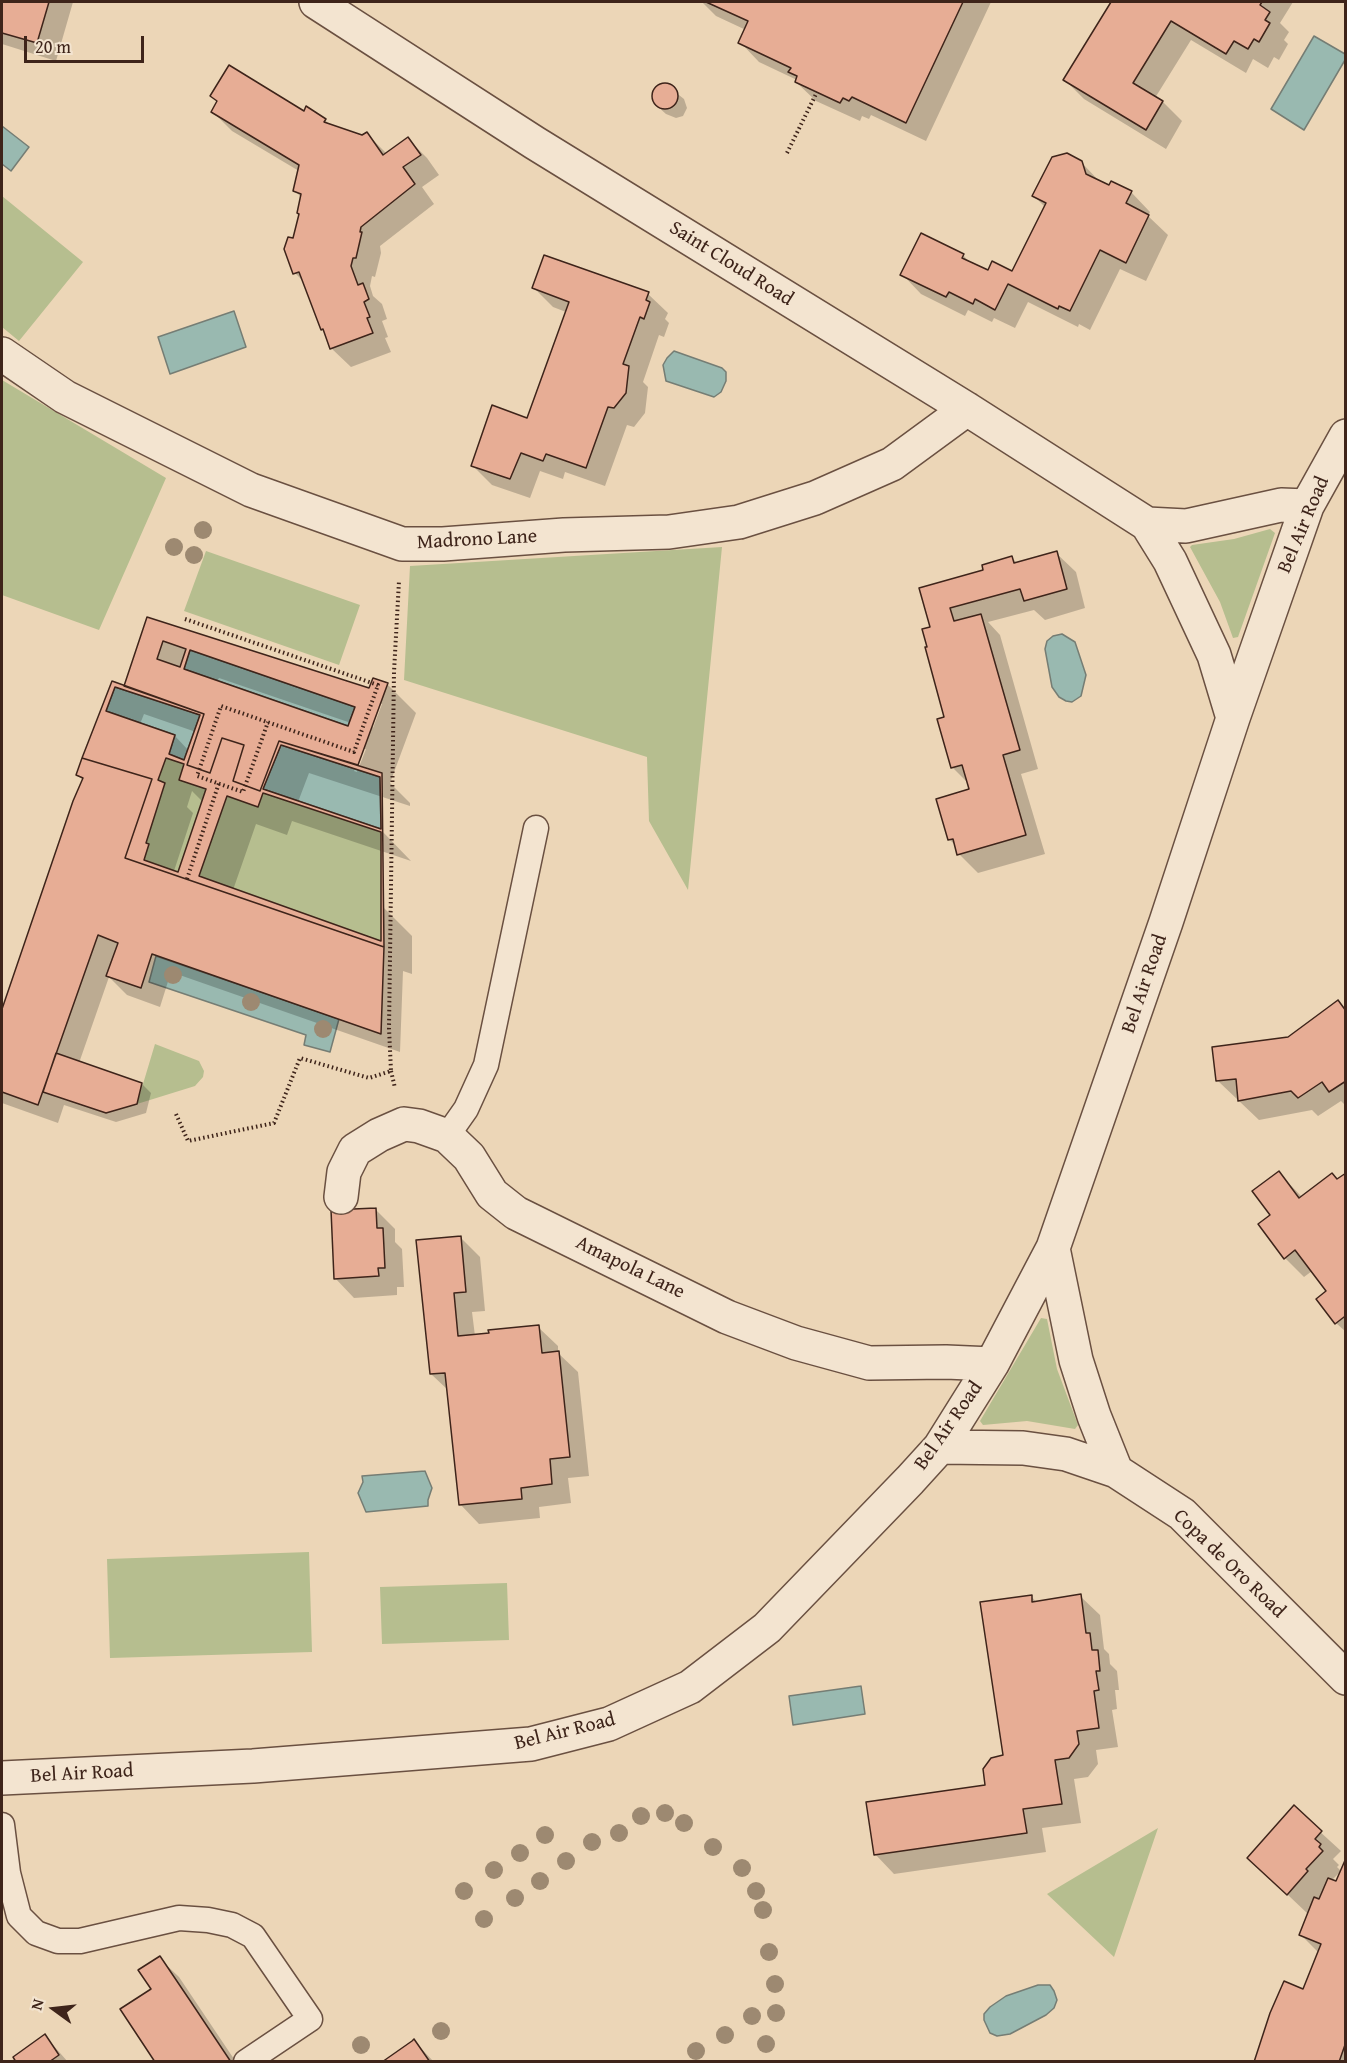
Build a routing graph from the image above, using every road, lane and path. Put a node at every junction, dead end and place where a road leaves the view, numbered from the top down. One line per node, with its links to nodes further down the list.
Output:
1 (316, 2): 5 (street, Saint Cloud Road)
2 (817, 92): 3 (path)
3 (786, 153)
4 (2, 354): 9 (street, Madrono Lane)
5 (967, 409): 8 (street, Saint Cloud Road); 9 (street, Madrono Lane)
6 (1346, 436): 7 (street, Bel Air Road)
7 (1308, 506): 8 (street); 11 (street, Bel Air Road)
8 (1147, 525): 11 (street, Saint Cloud Road)
9 (402, 544): 16 (path)
10 (185, 619): 12 (path)
11 (1233, 718): 19 (street, Bel Air Road)
12 (268, 722): 13 (path); 13 (path)
13 (219, 783): 15 (path)
14 (536, 828): 17 (lane)
15 (187, 879)
16 (176, 1114)
17 (447, 1136): 18 (street, Amapola Lane); 20 (street, Amapola Lane)
18 (341, 1197)
19 (1053, 1248): 20 (street, Bel Air Road); 22 (street)
20 (992, 1364): 21 (street, Bel Air Road)
21 (940, 1447): 22 (street, Copa de Oro Road); 24 (street, Bel Air Road)
22 (1116, 1471): 23 (street, Copa de Oro Road)
23 (1346, 1678)
24 (2, 1778)
25 (2, 1825): 26 (lane)
26 (246, 2061)

